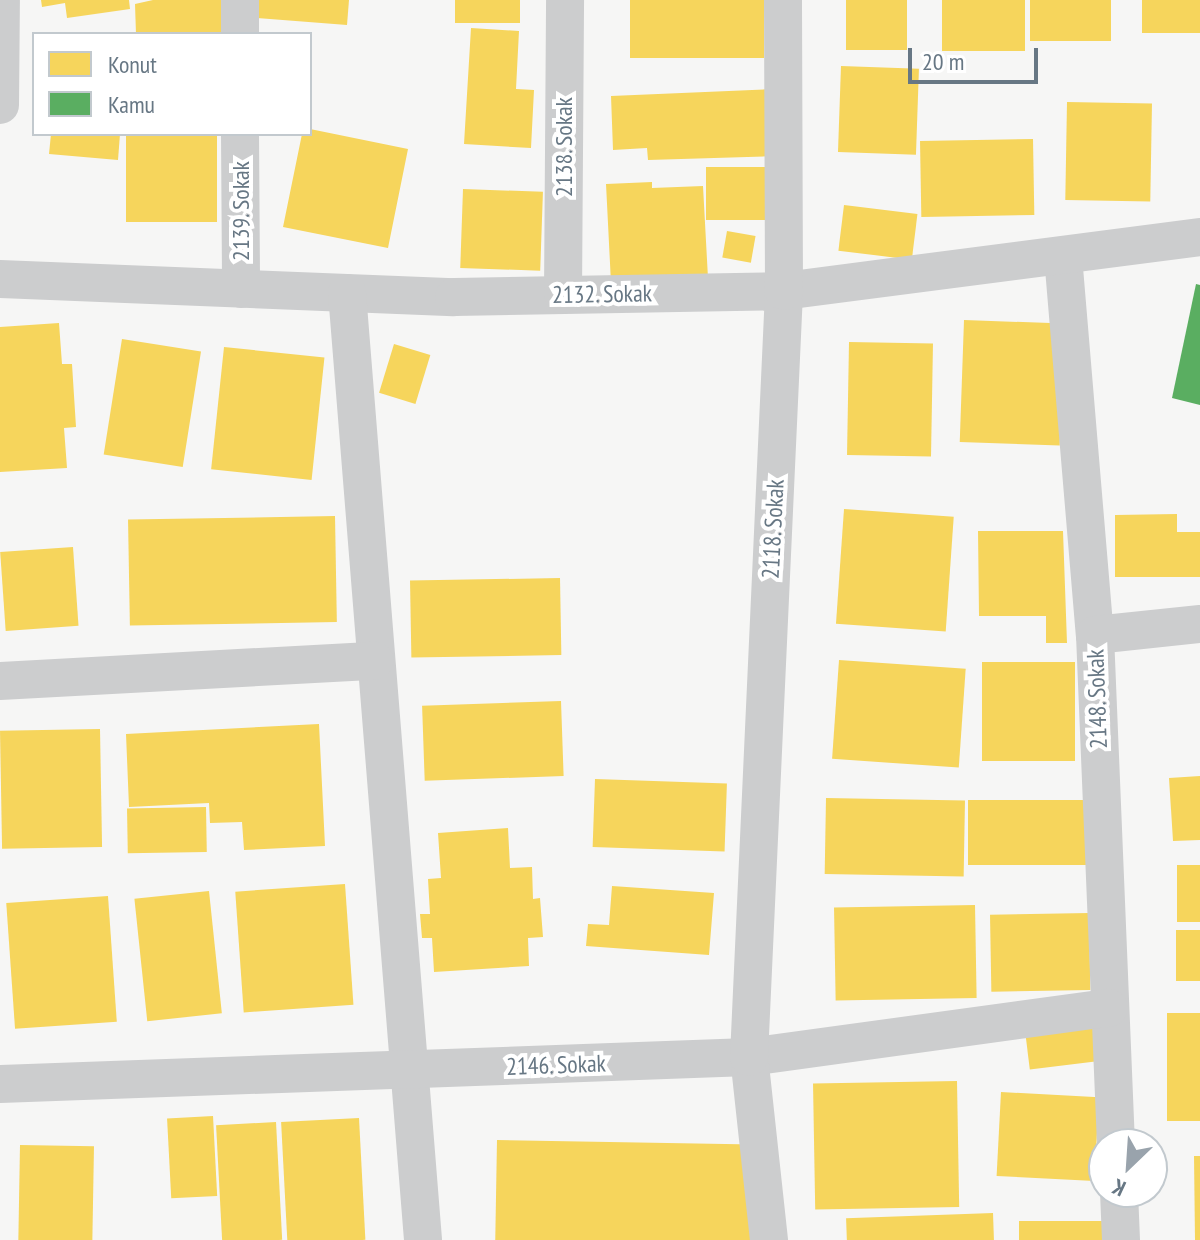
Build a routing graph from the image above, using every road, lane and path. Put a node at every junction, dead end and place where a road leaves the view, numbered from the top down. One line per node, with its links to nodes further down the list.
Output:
1 (1, 0): 6 (street)
2 (240, 0): 5 (street)
3 (565, 0): 14 (street, 2138. Sokak)
4 (783, 0): 12 (street, 2118. Sokak)
5 (240, 32)
6 (0, 105)
7 (240, 136): 11 (street, 2139. Sokak)
8 (1200, 237): 9 (street, 2132. Sokak)
9 (1063, 256): 12 (street, 2132. Sokak); 16 (street, 2148. Sokak)
10 (0, 279): 11 (street, 2132. Sokak)
11 (241, 289): 13 (street, 2132. Sokak)
12 (784, 291): 14 (street, 2132. Sokak); 20 (street, 2118. Sokak)
13 (347, 293): 14 (street, 2132. Sokak); 17 (street)
14 (563, 295)
15 (1200, 624): 16 (street)
16 (1095, 635): 19 (street, 2148. Sokak)
17 (374, 661): 18 (street); 21 (street)
18 (0, 681)
19 (1109, 1008): 20 (street, 2146. Sokak); 23 (street, 2148. Sokak)
20 (749, 1057): 21 (street, 2146. Sokak); 26 (street, 2118. Sokak)
21 (411, 1071): 22 (street, 2146. Sokak); 25 (street)
22 (0, 1084)
23 (1115, 1128)
24 (1120, 1208): 27 (street)
25 (423, 1240)
26 (769, 1240)
27 (1121, 1240)

